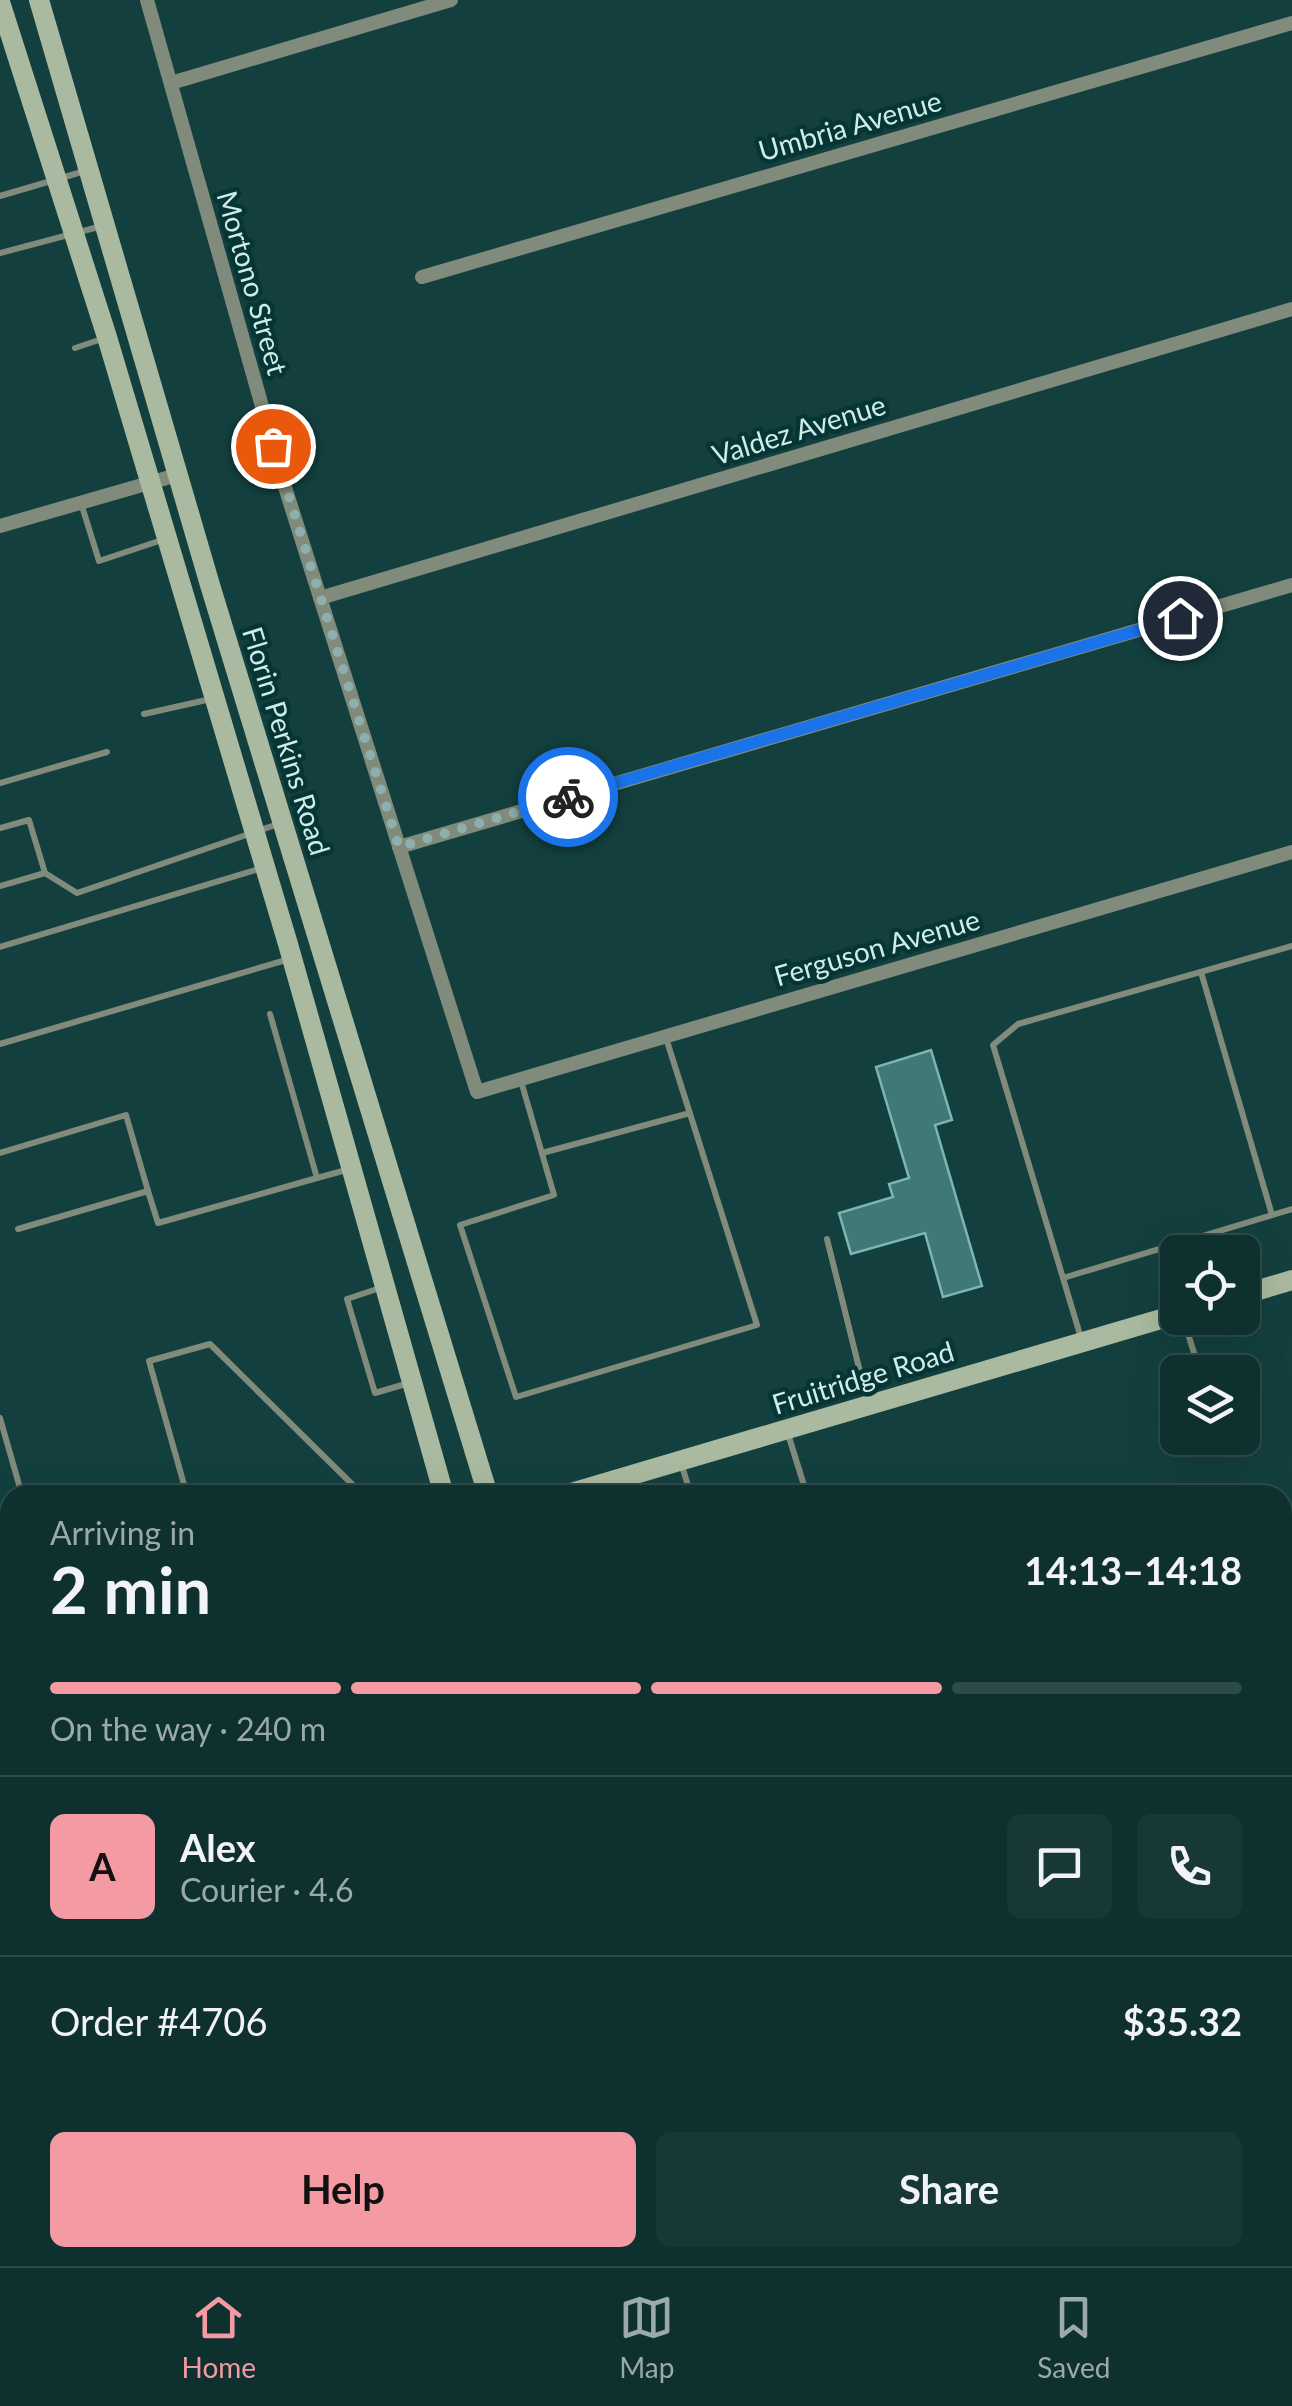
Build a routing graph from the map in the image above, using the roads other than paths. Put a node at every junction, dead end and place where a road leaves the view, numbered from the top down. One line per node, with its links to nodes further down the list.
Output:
1 (39, 0): 7 (main road, Florin Perkins Road)
2 (147, 0): 6 (street, Mortono Street)
3 (451, 0): 6 (street)
4 (0, 2): 8 (main road, Florin Perkins Road)
5 (1292, 23): 13 (street, Umbria Avenue)
6 (171, 83): 23 (street, Mortono Street)
7 (88, 170): 8 (lane); 10 (main road, Florin Perkins Road)
8 (56, 180): 9 (lane); 11 (main road, Florin Perkins Road)
9 (0, 196)
10 (104, 226): 11 (lane); 17 (main road, Florin Perkins Road)
11 (72, 235): 12 (lane); 15 (main road, Florin Perkins Road)
12 (0, 253)
13 (422, 277)
14 (1292, 309): 23 (street, Valdez Avenue)
15 (106, 337): 16 (lane); 18 (main road, Florin Perkins Road)
16 (75, 348)
17 (177, 476): 18 (street); 28 (main road, Florin Perkins Road)
18 (150, 483): 19 (street); 21 (main road, Florin Perkins Road)
19 (81, 502): 20 (street); 21 (lane)
20 (0, 526)
21 (167, 538): 24 (main road, Florin Perkins Road)
22 (1292, 585): 31 (street)
23 (320, 598): 31 (street, Mortono Street)
24 (213, 698): 25 (lane); 30 (main road, Florin Perkins Road)
25 (144, 714)
26 (107, 752): 27 (lane)
27 (0, 783)
28 (282, 823): 30 (lane); 70 (main road, Florin Perkins Road)
29 (0, 828): 34 (lane)
30 (254, 832): 33 (main road, Florin Perkins Road); 34 (lane)
31 (399, 847): 44 (street, Mortono Street)
32 (1292, 852): 41 (street, Ferguson Avenue)
33 (265, 868): 37 (lane); 38 (main road, Florin Perkins Road)
34 (45, 873): 35 (lane)
35 (0, 886)
36 (1292, 946): 39 (lane)
37 (0, 947)
38 (292, 958): 42 (lane); 48 (main road, Florin Perkins Road)
39 (1201, 972): 52 (lane); 55 (lane)
40 (270, 1014): 49 (lane)
41 (666, 1036): 43 (street, Ferguson Avenue); 45 (lane)
42 (0, 1044)
43 (520, 1079): 44 (street, Ferguson Avenue); 47 (lane)
44 (477, 1092)
45 (690, 1112): 47 (lane); 47 (lane)
46 (0, 1152): 50 (lane)
47 (542, 1154)
48 (351, 1169): 49 (lane); 57 (main road, Florin Perkins Road)
49 (317, 1178): 50 (lane)
50 (148, 1191): 53 (lane)
51 (1292, 1210): 52 (lane)
52 (1272, 1216): 55 (lane)
53 (18, 1229)
54 (826, 1239): 62 (lane)
55 (1063, 1278): 60 (lane)
56 (1292, 1280): 58 (main road)
57 (384, 1287): 61 (main road, Florin Perkins Road); 61 (lane)
58 (1260, 1290)
59 (1160, 1321): 60 (main road, Fruitridge Road)
60 (1082, 1342): 62 (main road, Fruitridge Road)
61 (410, 1383): 69 (main road, Florin Perkins Road)
62 (869, 1405): 64 (main road, Fruitridge Road)
63 (0, 1418): 66 (lane)
64 (787, 1429): 65 (main road, Fruitridge Road); 73 (lane)
65 (680, 1461): 71 (main road, Fruitridge Road); 72 (lane)
66 (19, 1485)
67 (184, 1485): 68 (lane)
68 (353, 1485)
69 (441, 1485)
70 (485, 1485)
71 (598, 1485)
72 (687, 1485)
73 (803, 1485)

